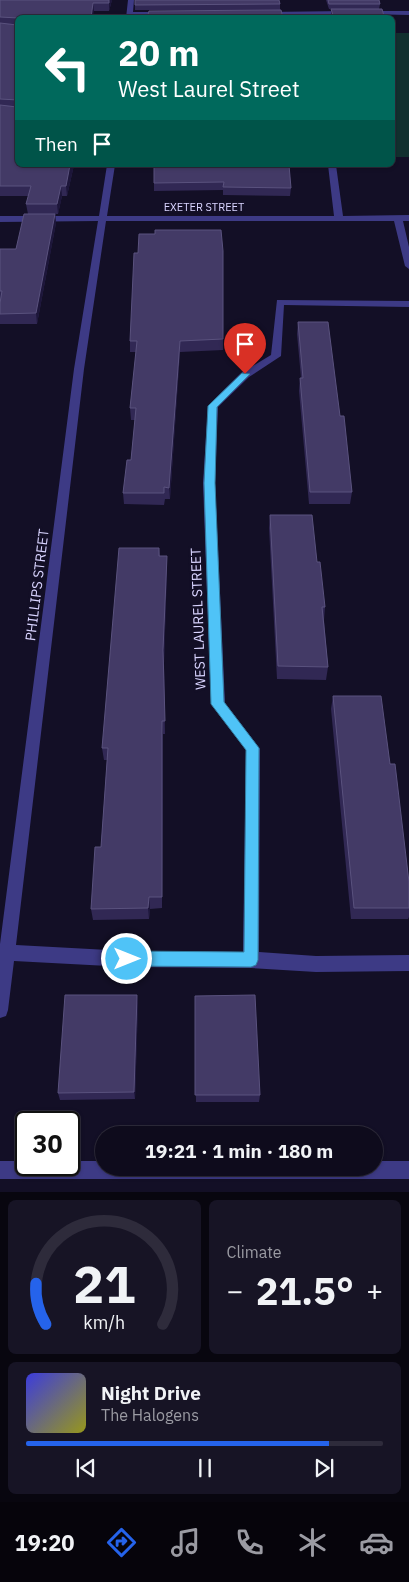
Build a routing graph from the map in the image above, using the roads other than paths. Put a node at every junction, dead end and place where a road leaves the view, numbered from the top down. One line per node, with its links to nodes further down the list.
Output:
1 (131, 0): 5 (street)
2 (409, 13): 8 (street)
3 (178, 14): 6 (street)
4 (254, 14): 7 (street)
5 (129, 15)
6 (154, 15)
7 (284, 15)
8 (345, 15)
9 (111, 167): 15 (street, PHILLIPS STREET)
10 (332, 167): 11 (street)
11 (339, 218): 12 (street, EXETER STREET); 15 (street, EXETER STREET)
12 (398, 218): 13 (street, EXETER STREET); 16 (street)
13 (409, 218)
14 (0, 219): 15 (street, EXETER STREET)
15 (103, 219): 18 (street, PHILLIPS STREET)
16 (409, 266)
17 (409, 304): 19 (street, WEST LAUREL STREET)
18 (7, 953): 19 (street); 21 (street, PHILLIPS STREET)
19 (251, 960): 20 (street)
20 (409, 963)
21 (0, 1010)
22 (0, 1170): 23 (street)
23 (409, 1170)

